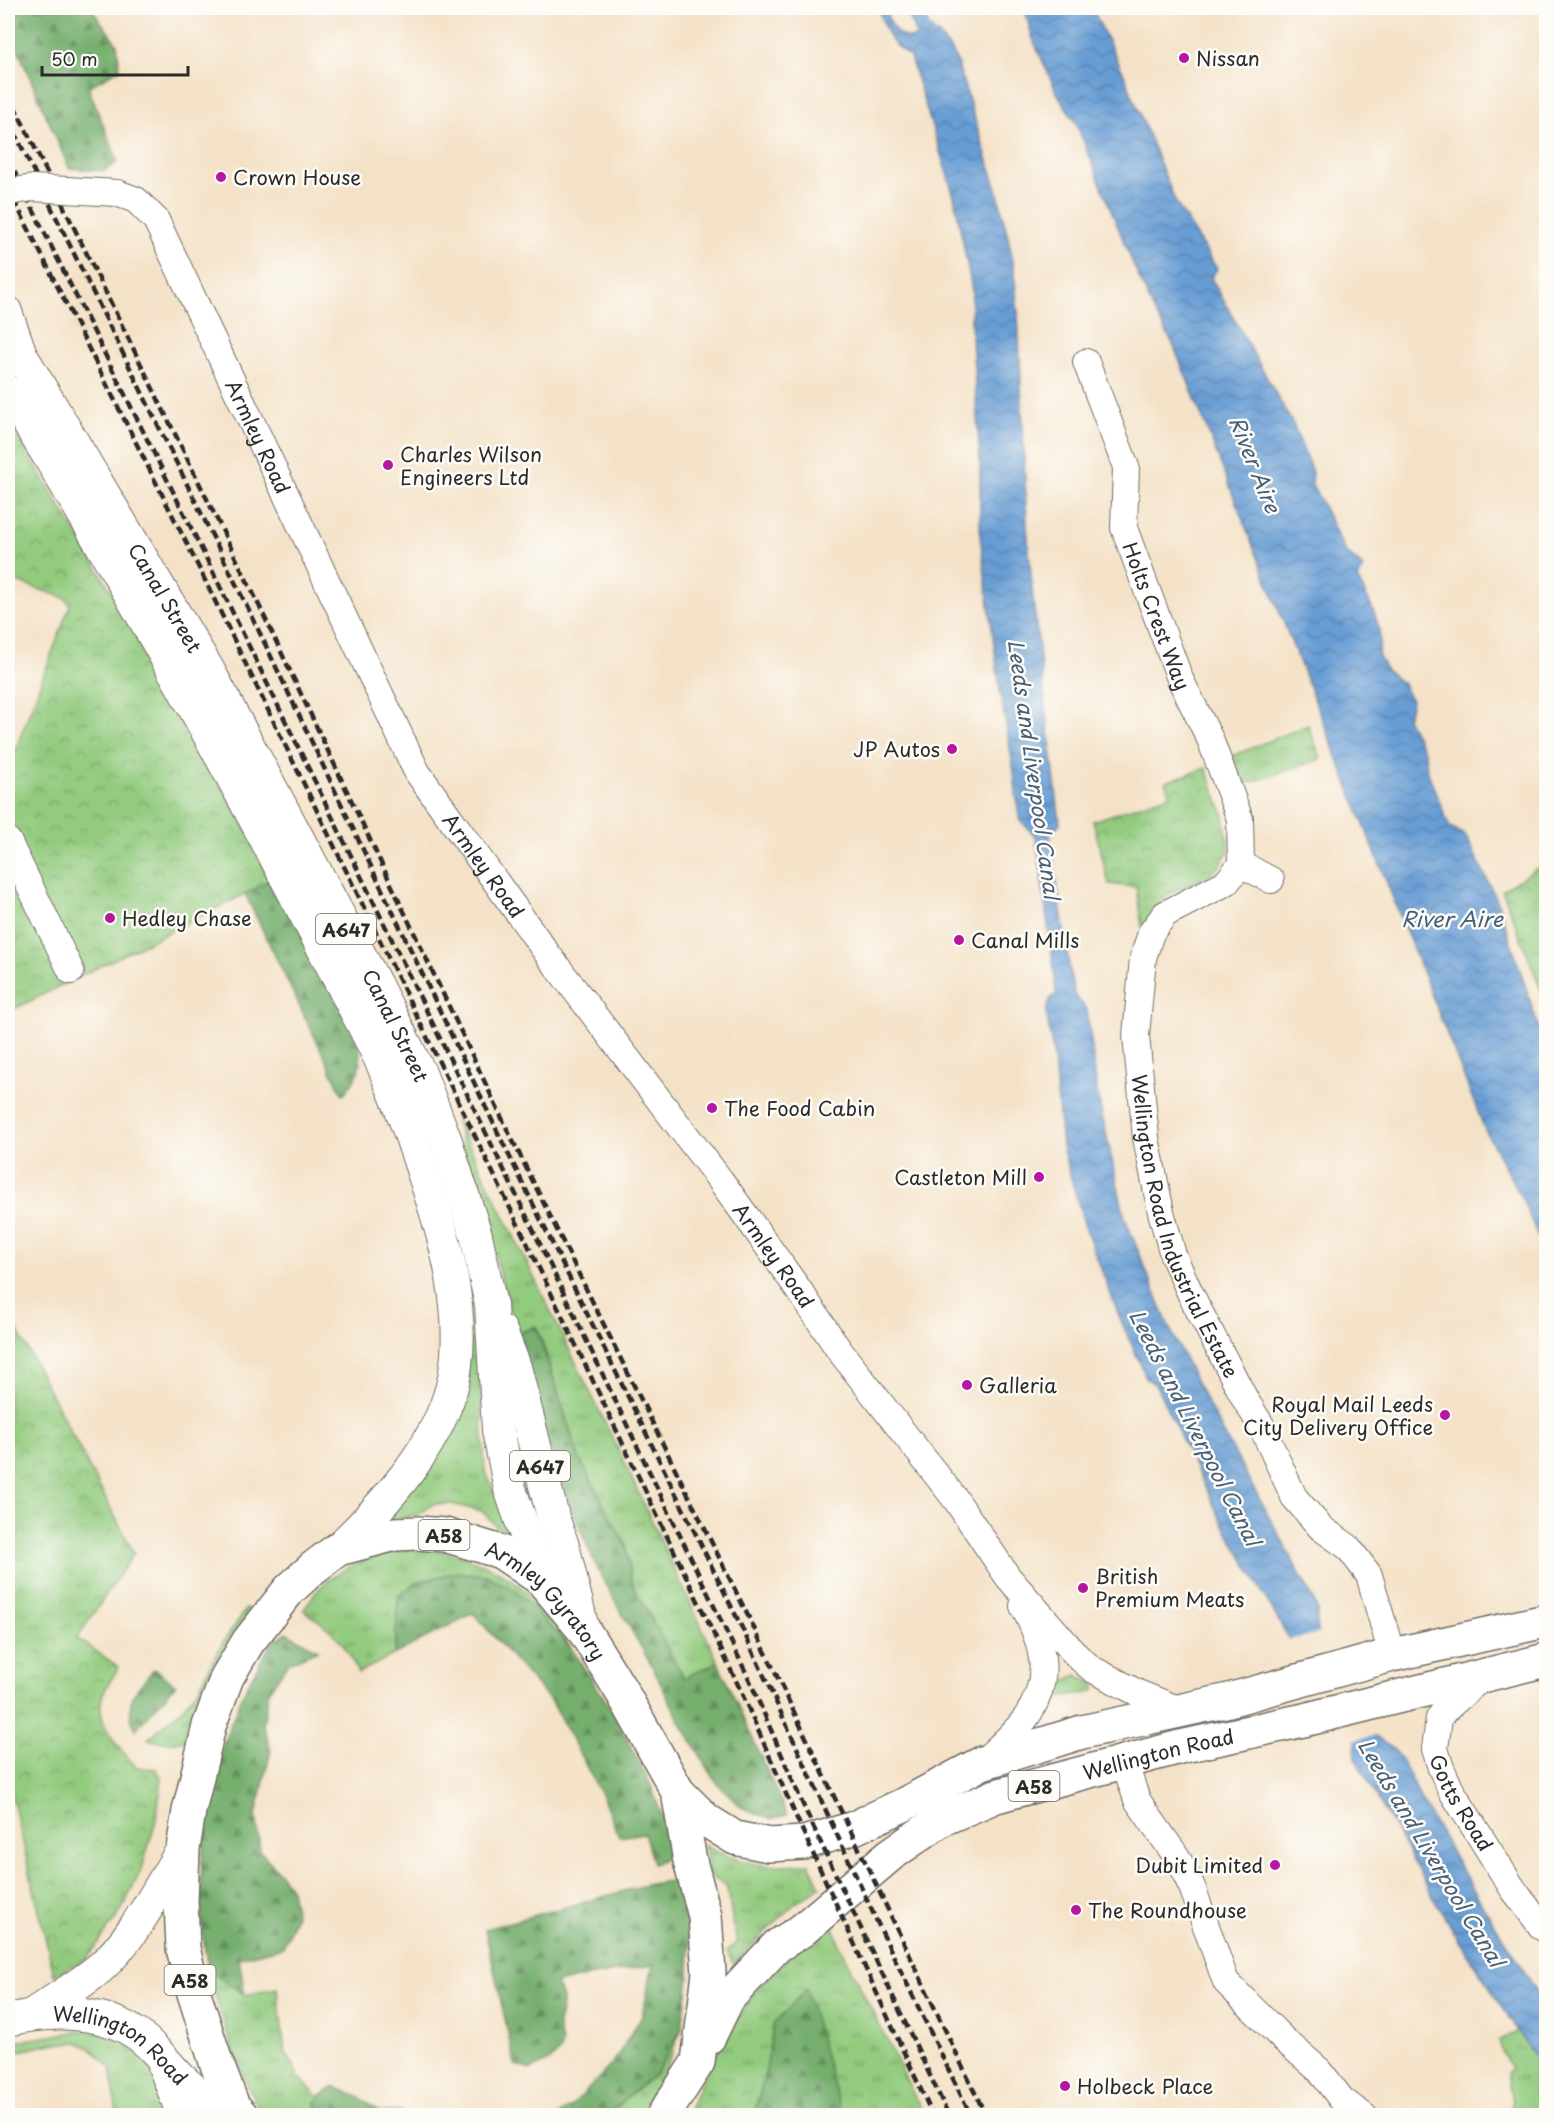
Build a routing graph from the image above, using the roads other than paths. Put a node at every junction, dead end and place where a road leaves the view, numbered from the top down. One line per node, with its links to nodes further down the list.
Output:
1 (8, 193): 12 (street, Armley Road, bridge)
2 (8, 309): 5 (street)
3 (8, 333): 5 (main road, Canal Street / A647)
4 (1086, 362): 7 (street, Holts Crest Way)
5 (19, 381): 10 (main road, Canal Street / A647); 11 (main road, Canal Street / A647)
6 (8, 841): 9 (street)
7 (1240, 864): 8 (street); 16 (street, Wellington Road Industrial Estate)
8 (1271, 880)
9 (71, 971)
10 (491, 1305): 13 (main road, Canal Street / A647); 15 (main road, A647)
11 (338, 1549): 13 (highway, Armley Gyratory / A58); 25 (highway, Armley Gyratory / A58)
12 (1008, 1577): 17 (street, Armley Road); 20 (street, Armley Road)
13 (541, 1579): 15 (highway, Armley Gyratory / A58)
14 (1546, 1621): 16 (highway, Wellington Road / A58)
15 (583, 1629): 24 (highway, Armley Gyratory / A58)
16 (1392, 1655): 21 (highway, Wellington Road / A58)
17 (1077, 1656): 20 (street, Armley Road); 21 (street, Armley Road)
18 (1546, 1660): 19 (highway, Wellington Road / A58)
19 (1484, 1676): 22 (highway, Wellington Road / A58); 26 (street, Gotts Road)
20 (1041, 1686): 23 (street, Armley Road)
21 (1180, 1710): 23 (highway, Wellington Road / A58)
22 (1124, 1761): 29 (highway, Wellington Road / A58); 33 (street)
23 (982, 1763): 24 (highway, Wellington Road / A58)
24 (678, 1792): 29 (highway, Armley Gyratory / A58)
25 (183, 1849): 27 (main road, Wellington Road); 30 (highway, Armley Gyratory / A58)
26 (1546, 1930)
27 (20, 2017): 28 (main road, Wellington Road)
28 (159, 2053): 30 (main road, Wellington Road); 31 (main road)
29 (698, 2062): 32 (highway, Armley Gyratory / A58)
30 (235, 2112)
31 (181, 2115)
32 (663, 2115)
33 (1364, 2115)

